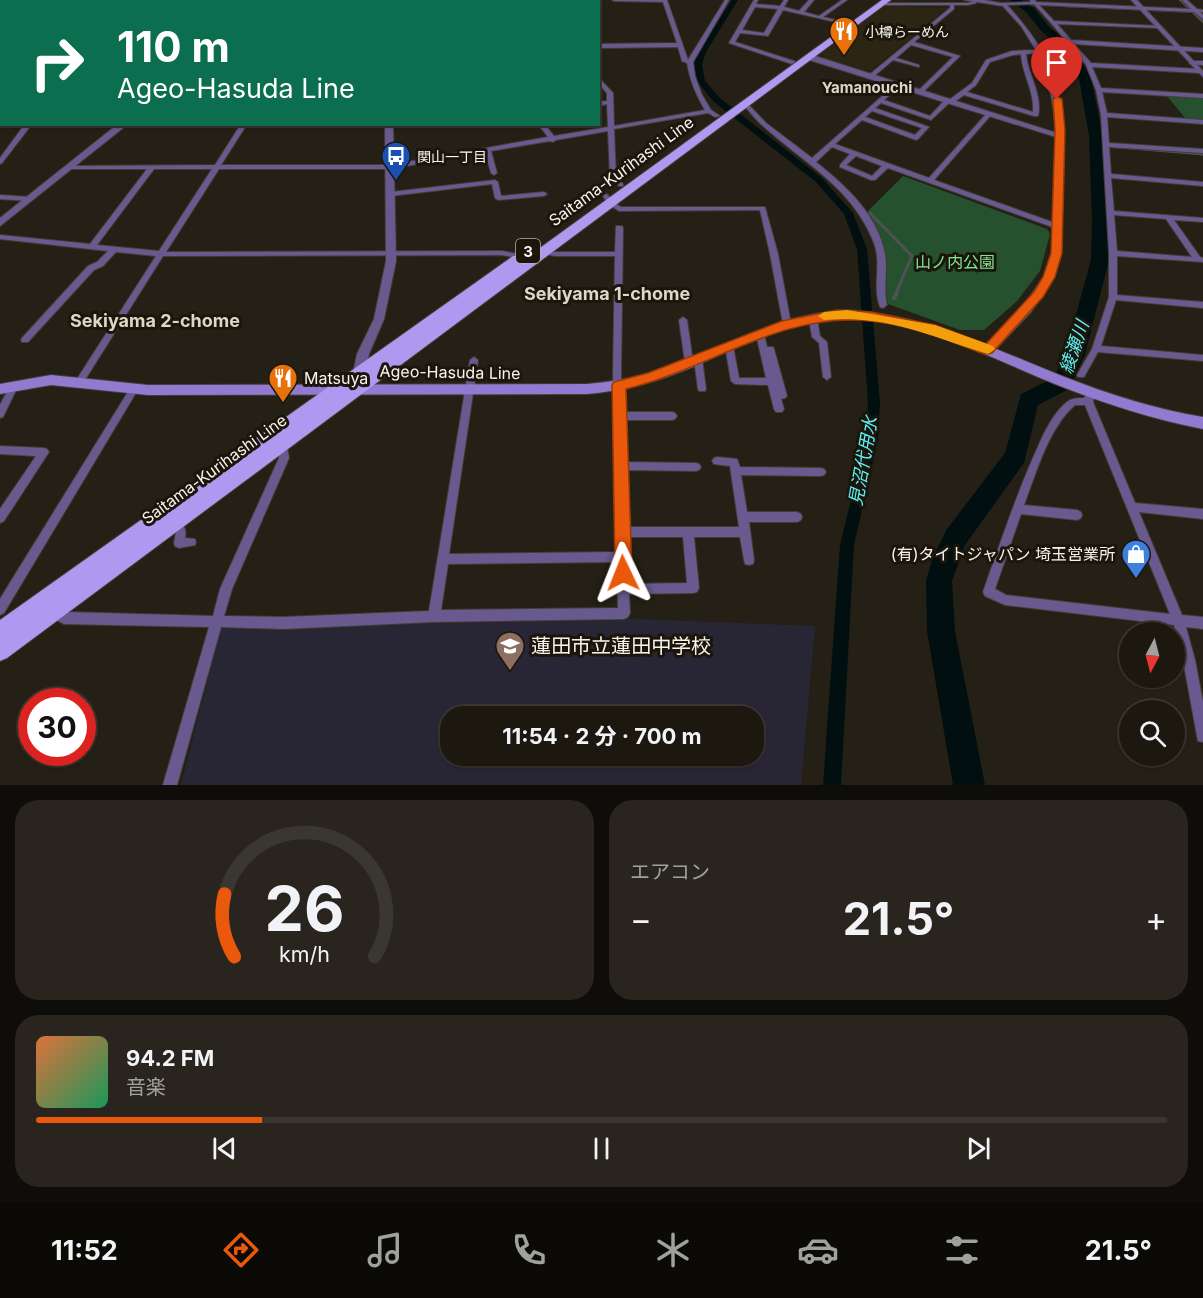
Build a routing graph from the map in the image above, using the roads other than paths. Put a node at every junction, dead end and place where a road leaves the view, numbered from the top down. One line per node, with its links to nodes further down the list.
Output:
1 (614, 0): 9 (street)
2 (727, 0): 37 (street)
3 (786, 0): 16 (street)
4 (812, 0): 20 (street)
5 (845, 0): 21 (street)
6 (967, 0): 12 (street)
7 (1134, 0): 17 (street)
8 (1184, 0): 18 (street)
9 (665, 1): 29 (street)
10 (882, 1): 14 (street); 35 (main road, Saitama-Kurihashi Line / 3); 38 (main road, Saitama-Kurihashi Line / 3)
11 (755, 2): 16 (street); 26 (street)
12 (974, 2): 14 (street); 15 (street)
13 (1031, 2): 15 (street); 17 (street); 24 (street)
14 (952, 4): 28 (street)
15 (1007, 4): 33 (street)
16 (782, 8): 20 (street); 26 (street)
17 (1142, 8): 18 (street); 25 (street)
18 (1196, 11): 19 (street); 22 (street)
19 (1203, 11)
20 (801, 12): 21 (street)
21 (820, 17): 23 (street)
22 (1203, 18)
23 (838, 22)
24 (1053, 22): 25 (street); 27 (street)
25 (1160, 27): 31 (street)
26 (739, 31): 38 (street)
27 (1071, 42): 31 (street); 39 (street)
28 (911, 43): 36 (street); 46 (street)
29 (681, 45): 30 (street); 37 (street)
30 (600, 46)
31 (1179, 49): 32 (street); 41 (street)
32 (1203, 50)
33 (1040, 51): 34 (street); 66 (street)
34 (1023, 52): 47 (street); 47 (street)
35 (809, 57): 42 (street); 53 (main road, Saitama-Kurihashi Line / 3)
36 (892, 58): 40 (street); 42 (street)
37 (690, 62): 55 (street)
38 (792, 62): 53 (main road, Saitama-Kurihashi Line / 3)
39 (1089, 65): 41 (street); 45 (street)
40 (916, 66)
41 (1202, 70)
42 (871, 76): 44 (street)
43 (600, 81): 51 (street)
44 (898, 85): 46 (street); 49 (street)
45 (1100, 90): 48 (street); 57 (street)
46 (920, 92): 50 (street)
47 (963, 93): 50 (street)
48 (1203, 96)
49 (880, 101): 50 (street); 54 (street)
50 (949, 101): 56 (street)
51 (611, 102): 52 (street); 65 (street)
52 (600, 104)
53 (740, 105): 55 (main road, Saitama-Kurihashi Line / 3); 73 (street)
54 (872, 109): 58 (street); 58 (street)
55 (719, 114): 65 (street); 83 (main road, Saitama-Kurihashi Line / 3); 89 (main road, Saitama-Kurihashi Line / 3)
56 (989, 114): 66 (street); 82 (street)
57 (1104, 116): 59 (street); 69 (street)
58 (861, 118): 68 (street)
59 (1203, 122)
60 (27, 126): 74 (street)
61 (122, 126): 76 (street)
62 (243, 126): 79 (street)
63 (389, 126): 77 (street)
64 (542, 126): 67 (street)
65 (612, 129): 67 (street); 83 (street)
66 (1059, 135): 94 (street)
67 (553, 140): 70 (street)
68 (831, 145): 72 (street); 73 (street)
69 (1105, 145): 71 (street); 81 (street)
70 (488, 151): 77 (street); 80 (street)
71 (1203, 151)
72 (855, 153): 75 (street); 75 (street)
73 (813, 161): 109 (street)
74 (0, 162)
75 (887, 165): 82 (street)
76 (71, 167): 78 (street); 88 (street)
77 (390, 167): 79 (street); 85 (street)
78 (151, 168): 79 (street); 97 (street)
79 (216, 168): 101 (street)
80 (494, 173)
81 (1107, 176): 84 (street); 90 (street)
82 (930, 180): 94 (street)
83 (621, 184): 89 (main road, Saitama-Kurihashi Line / 3)
84 (1203, 184)
85 (391, 194): 86 (street); 102 (street)
86 (544, 194)
87 (0, 197): 88 (street)
88 (30, 199): 93 (street)
89 (608, 199): 99 (main road, Saitama-Kurihashi Line / 3); 104 (main road, Saitama-Kurihashi Line / 3); 112 (street)
90 (1110, 213): 91 (street); 100 (street)
91 (1168, 217): 92 (street); 105 (street)
92 (1203, 220)
93 (0, 223)
94 (1058, 227): 106 (street)
95 (619, 228): 103 (street)
96 (0, 237): 97 (street)
97 (92, 248): 98 (street)
98 (113, 250): 101 (street); 114 (street)
99 (544, 251): 103 (street); 122 (main road, Saitama-Kurihashi Line / 3)
100 (1113, 253): 105 (street); 107 (street)
101 (161, 254): 102 (street); 124 (street)
102 (392, 254): 104 (street); 122 (street)
103 (617, 254): 126 (street)
104 (520, 257): 122 (main road, Saitama-Kurihashi Line / 3)
105 (1200, 260)
106 (1049, 277): 117 (street)
107 (1113, 297): 108 (street); 116 (street)
108 (1203, 305)
109 (883, 312): 110 (main road, Ageo-Hasuda Line); 117 (main road, Ageo-Hasuda Line)
110 (813, 319): 112 (main road, Ageo-Hasuda Line); 121 (street)
111 (684, 320): 120 (street)
112 (787, 324): 113 (main road, Ageo-Hasuda Line)
113 (763, 333): 115 (main road, Ageo-Hasuda Line); 125 (street); 133 (street)
114 (25, 340)
115 (729, 346): 120 (main road, Ageo-Hasuda Line); 125 (street)
116 (1096, 349): 118 (street); 123 (street)
117 (988, 350): 123 (main road, Ageo-Hasuda Line)
118 (1203, 358)
119 (474, 360): 132 (street)
120 (693, 360): 126 (main road, Ageo-Hasuda Line); 128 (street)
121 (826, 377)
122 (358, 380): 131 (main road, Ageo-Hasuda Line); 132 (main road, Ageo-Hasuda Line); 140 (main road, Saitama-Kurihashi Line / 3)
123 (1076, 380): 134 (main road)
124 (80, 381): 127 (main road, Ageo-Hasuda Line); 130 (main road, Ageo-Hasuda Line)
125 (771, 382): 135 (street)
126 (619, 385): 132 (main road, Ageo-Hasuda Line); 137 (street)
127 (15, 386): 129 (main road, Ageo-Hasuda Line); 136 (street)
128 (702, 388)
129 (0, 389)
130 (134, 389): 131 (main road, Ageo-Hasuda Line); 163 (street)
131 (335, 389): 169 (main road, Saitama-Kurihashi Line)
132 (469, 389): 160 (street)
133 (782, 396)
134 (1089, 397): 139 (main road); 147 (street); 148 (street)
135 (779, 409)
136 (0, 414)
137 (620, 416): 138 (street); 143 (street)
138 (672, 416)
139 (1203, 423)
140 (283, 443): 154 (main road, Saitama-Kurihashi Line / 3); 167 (street)
141 (0, 450): 153 (street)
142 (717, 461): 145 (street)
143 (621, 466): 144 (street); 155 (street)
144 (696, 467)
145 (736, 471): 146 (street); 151 (street)
146 (821, 472)
147 (1133, 507): 149 (street); 166 (street)
148 (1018, 509): 150 (street); 166 (street)
149 (1203, 514)
150 (1077, 515)
151 (743, 517): 152 (street); 157 (street)
152 (797, 517)
153 (0, 518)
154 (174, 523): 158 (street); 164 (main road, Saitama-Kurihashi Line / 3)
155 (622, 532): 156 (street); 159 (street)
156 (688, 532): 157 (street); 162 (street)
157 (745, 532): 161 (street)
158 (191, 542)
159 (623, 557): 160 (street); 162 (street)
160 (443, 559): 165 (street)
161 (749, 560)
162 (624, 589): 165 (street)
163 (0, 609)
164 (52, 612): 167 (street); 170 (main road, Saitama-Kurihashi Line / 3)
165 (434, 616): 167 (street)
166 (1178, 620): 168 (street); 171 (street)
167 (216, 622): 172 (street)
168 (1203, 623)
169 (4, 625)
170 (0, 651)
171 (1203, 736)
172 (170, 785)

